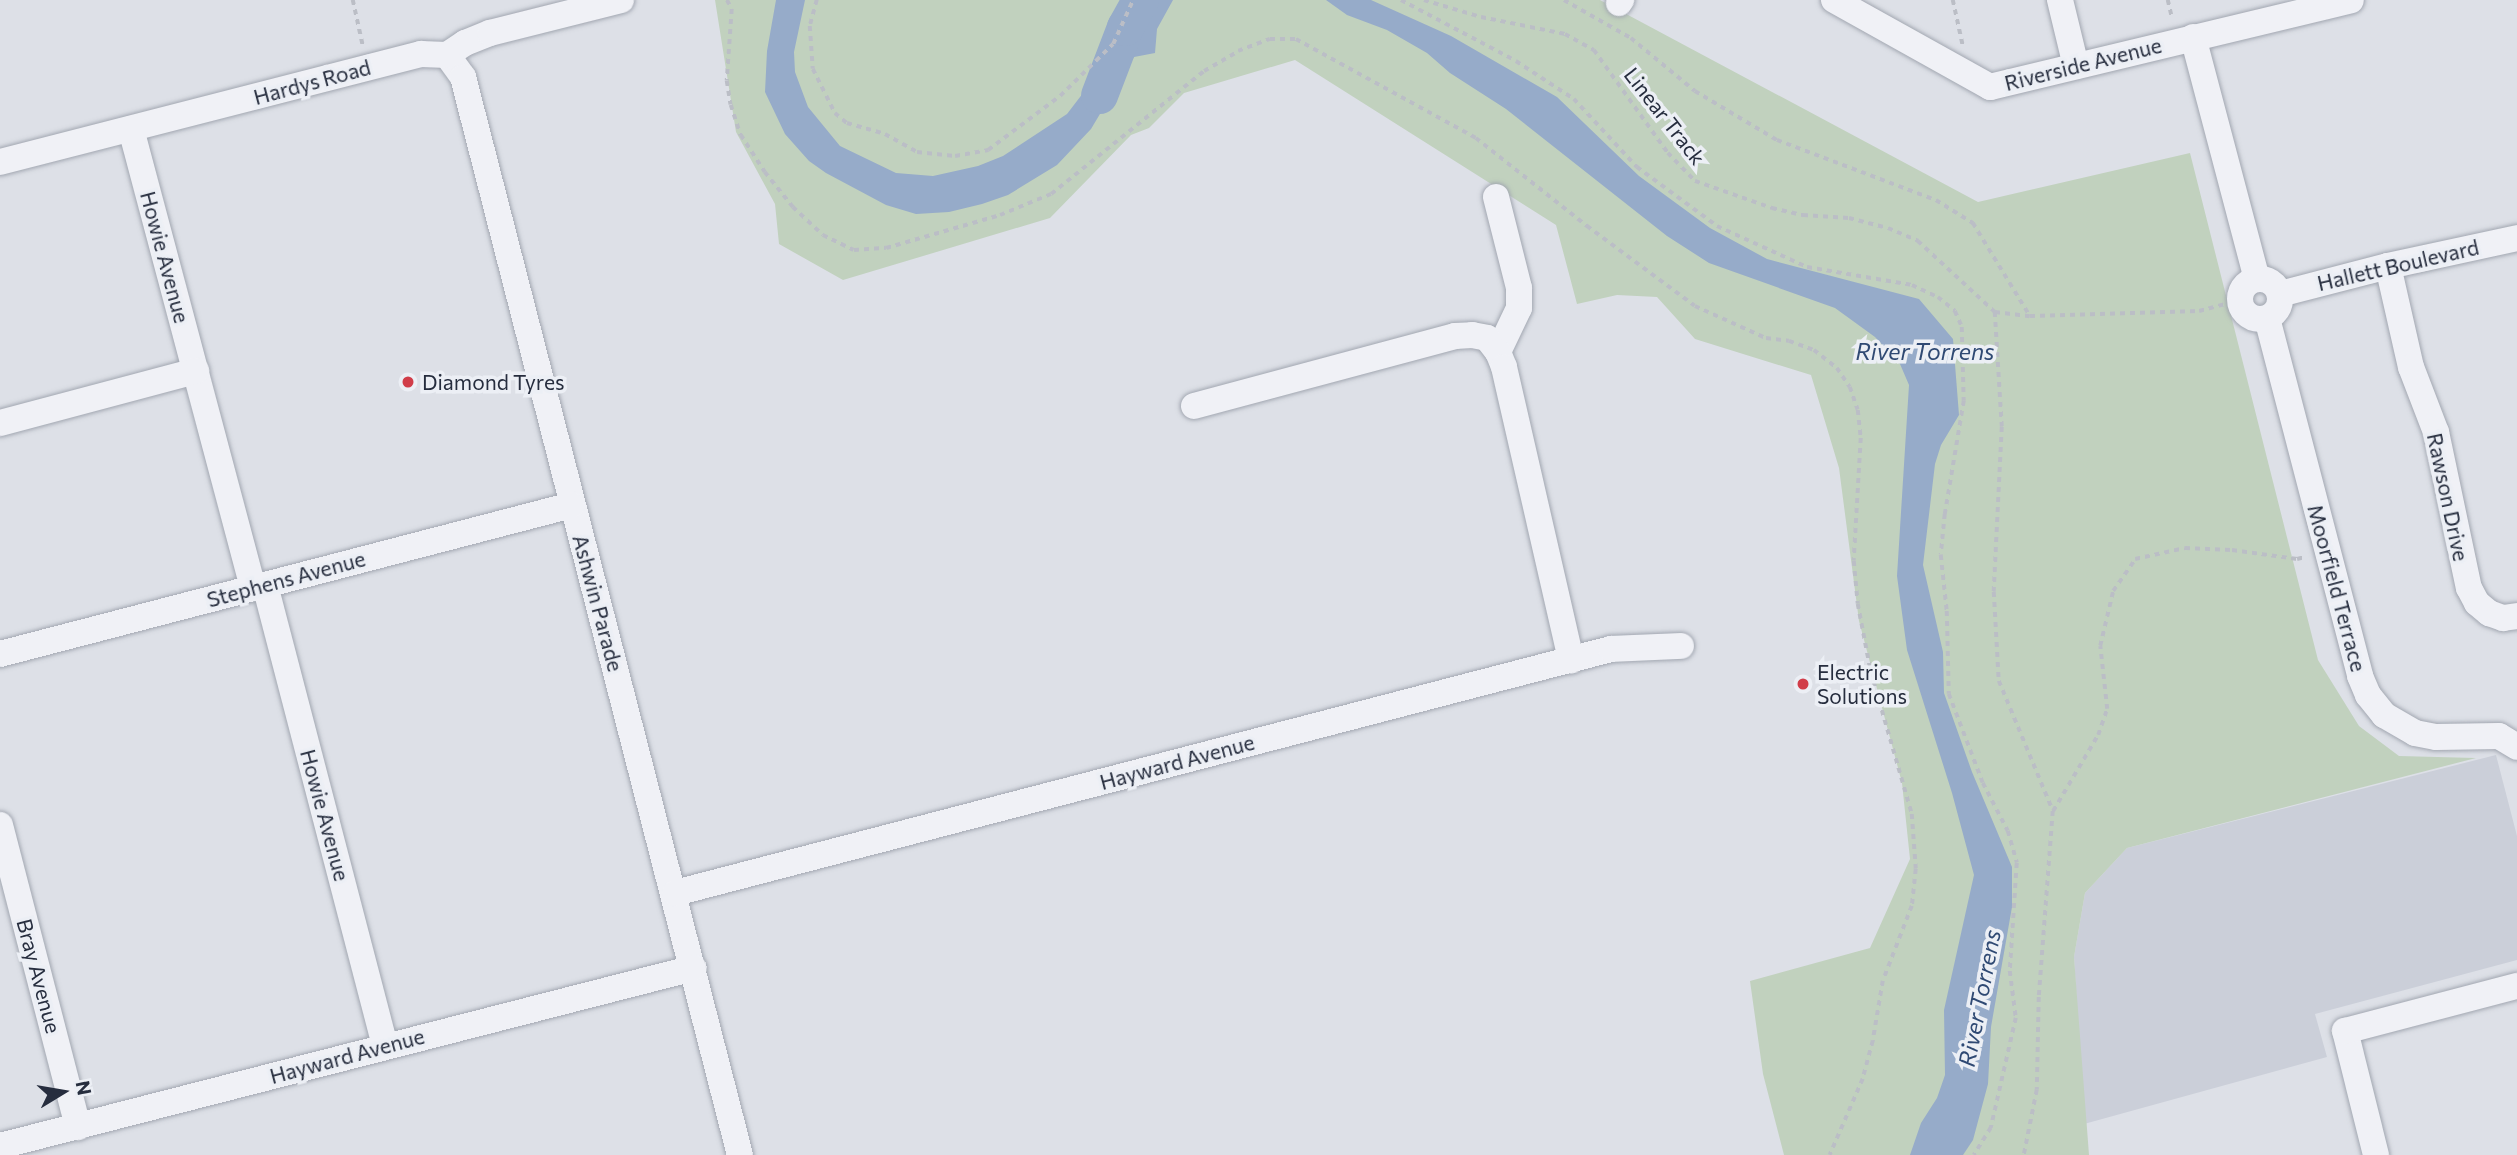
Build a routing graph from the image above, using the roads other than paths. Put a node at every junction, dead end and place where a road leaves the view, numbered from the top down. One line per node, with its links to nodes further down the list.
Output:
1 (621, 0): 7 (street, Hardys Road)
2 (1834, 0): 8 (street, Riverside Avenue)
3 (2060, 0): 8 (street)
4 (2351, 0): 5 (street, Riverside Avenue)
5 (2307, 5): 6 (street, Riverside Avenue)
6 (2193, 37): 8 (street, Riverside Avenue); 14 (street)
7 (447, 55): 9 (street, Hardys Road); 21 (street, Ashwin Parade)
8 (2076, 66)
9 (131, 129): 10 (street, Hardys Road); 18 (street, Howie Avenue)
10 (0, 162)
11 (1496, 197): 17 (street)
12 (2517, 238): 13 (street, Hallett Boulevard)
13 (2388, 265): 15 (street, Hallett Boulevard); 23 (street, Rawson Drive)
14 (2256, 279): 15 (street); 16 (street)
15 (2280, 294): 16 (street)
16 (2267, 318): 27 (street, Moorfield Terrace)
17 (1498, 352): 19 (street); 26 (street)
18 (196, 371): 20 (street); 22 (street, Howie Avenue)
19 (1194, 406)
20 (0, 423)
21 (572, 505): 22 (street, Stephens Avenue); 29 (street, Ashwin Parade)
22 (259, 586): 25 (street, Stephens Avenue); 32 (street, Howie Avenue)
23 (2517, 617)
24 (1681, 646): 26 (street, Hayward Avenue)
25 (0, 654)
26 (1571, 660): 29 (street, Hayward Avenue)
27 (2517, 747)
28 (0, 825): 33 (street, Bray Avenue)
29 (674, 893): 30 (street, Ashwin Parade)
30 (694, 968): 32 (street, Hayward Avenue); 36 (street, Ashwin Parade)
31 (2517, 986): 37 (street)
32 (385, 1046): 33 (street, Hayward Avenue)
33 (78, 1127): 34 (street, Hayward Avenue)
34 (48, 1145): 35 (street, Hayward Avenue)
35 (0, 1146)
36 (740, 1155)
37 (2376, 1155)

